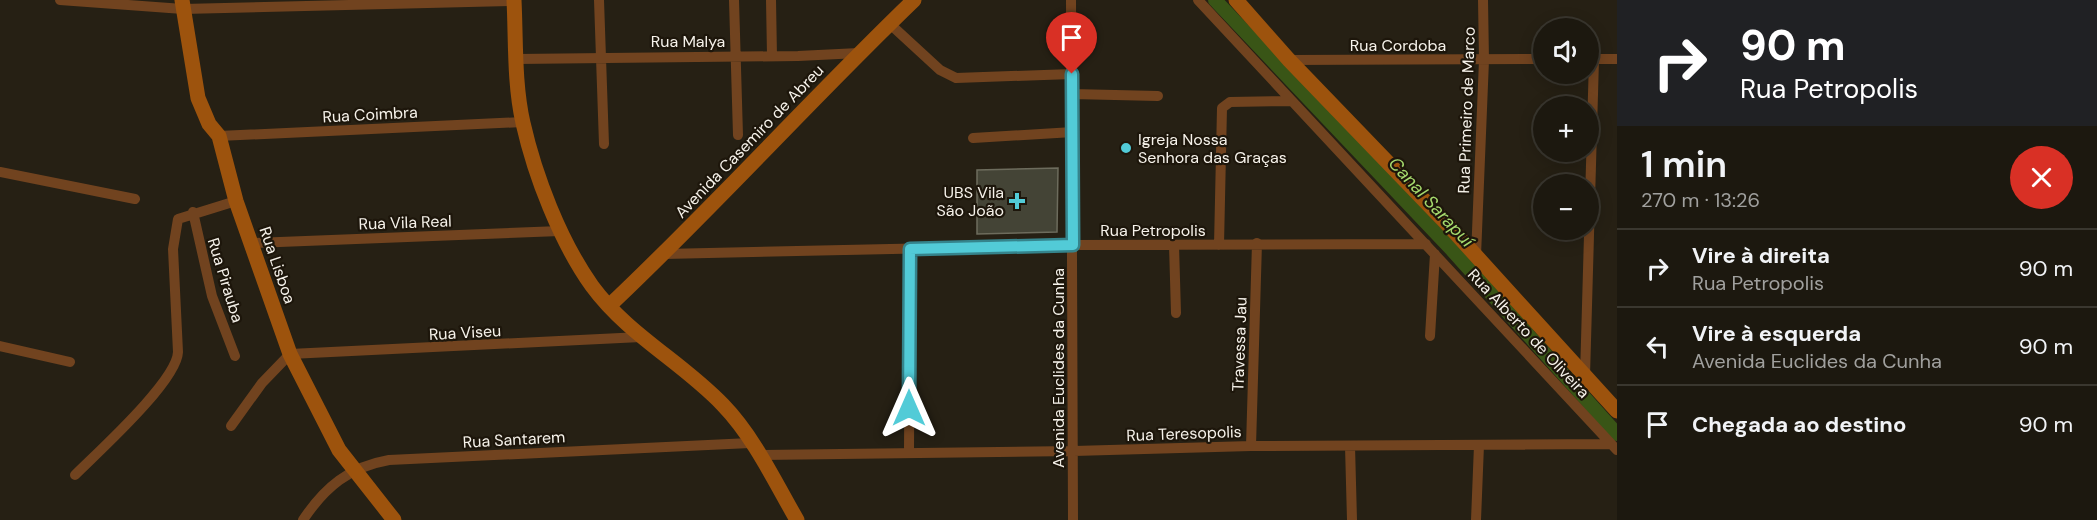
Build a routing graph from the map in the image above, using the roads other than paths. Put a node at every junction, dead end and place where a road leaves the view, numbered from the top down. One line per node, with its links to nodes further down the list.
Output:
1 (62, 0): 11 (street)
2 (514, 0): 11 (street); 17 (main road)
3 (599, 0): 14 (street)
4 (734, 0): 15 (street)
5 (771, 0): 16 (street)
6 (914, 0): 12 (main road, Avenida Casemiro de Abreu)
7 (1071, 0): 23 (street, Avenida Euclides da Cunha)
8 (1198, 0): 27 (street, Rua Alberto de Oliveira)
9 (1236, 0): 21 (main road)
10 (1483, 0): 22 (street, Rua Primeiro de Marco)
11 (183, 4): 31 (main road, Rua Lisboa)
12 (890, 24): 13 (main road, Avenida Casemiro de Abreu); 23 (street)
13 (859, 52): 16 (street, Rua Malya); 46 (main road, Avenida Casemiro de Abreu)
14 (601, 56): 15 (street, Rua Malya); 17 (street, Rua Malya); 33 (street)
15 (734, 56): 16 (street, Rua Malya); 30 (street)
16 (772, 56)
17 (517, 59): 28 (main road)
18 (1533, 59): 22 (street, Rua Cordoba)
19 (1599, 59): 20 (street)
20 (1617, 59)
21 (1289, 60): 22 (street, Rua Cordoba); 48 (main road)
22 (1484, 60): 48 (street, Rua Primeiro de Marco)
23 (1072, 74): 25 (street, Avenida Euclides da Cunha)
24 (1591, 84): 57 (street)
25 (1072, 94): 26 (street); 29 (street, Avenida Euclides da Cunha)
26 (1158, 96)
27 (1292, 101): 41 (street, Rua Alberto de Oliveira); 44 (street)
28 (523, 122): 31 (street, Rua Coimbra); 38 (main road)
29 (1073, 132): 32 (street); 42 (street, Avenida Euclides da Cunha)
30 (738, 135)
31 (219, 136): 36 (main road, Rua Lisboa)
32 (973, 138)
33 (604, 144)
34 (0, 172): 35 (street)
35 (135, 199)
36 (236, 201): 37 (street); 39 (main road, Rua Lisboa)
37 (193, 212): 55 (street, Rua Pirauba); 68 (street)
38 (560, 231): 39 (street, Rua Vila Real); 49 (main road)
39 (252, 243): 54 (main road, Rua Lisboa)
40 (1257, 243): 41 (street, Rua Petropolis); 44 (street, Rua Petropolis); 61 (street, Travessa Jau)
41 (1426, 244): 47 (street, Rua Alberto de Oliveira)
42 (1073, 245): 43 (street, Rua Petropolis); 45 (street, Rua Petropolis); 65 (street, Avenida Euclides da Cunha)
43 (1174, 245): 44 (street, Rua Petropolis); 50 (street)
44 (1219, 245)
45 (910, 249): 46 (street, Rua Petropolis); 66 (street)
46 (664, 254): 49 (main road, Avenida Casemiro de Abreu)
47 (1436, 254): 51 (street); 63 (street, Rua Alberto de Oliveira)
48 (1476, 256): 57 (main road)
49 (609, 306): 52 (main road)
50 (1176, 313)
51 (1430, 336)
52 (641, 337): 54 (street, Rua Viseu); 64 (main road)
53 (0, 346): 56 (street)
54 (290, 354): 59 (street); 67 (main road, Rua Lisboa)
55 (235, 356)
56 (70, 362)
57 (1585, 376): 58 (main road)
58 (1617, 411)
59 (231, 426)
60 (1479, 445): 62 (street, Rua Teresopolis); 63 (street, Rua Teresopolis); 74 (street)
61 (1251, 446): 62 (street, Rua Teresopolis); 65 (street, Rua Teresopolis)
62 (1350, 446): 73 (street)
63 (1614, 447)
64 (754, 449): 66 (street, Rua Teresopolis); 67 (street, Rua Santarem); 71 (main road)
65 (1074, 451): 66 (street, Rua Teresopolis); 72 (street, Avenida Euclides da Cunha)
66 (909, 453)
67 (354, 469): 69 (street, Rua Santarem); 70 (main road, Rua Lisboa)
68 (75, 476)
69 (303, 520)
70 (394, 520)
71 (797, 520)
72 (1074, 520)
73 (1352, 520)
74 (1476, 520)

